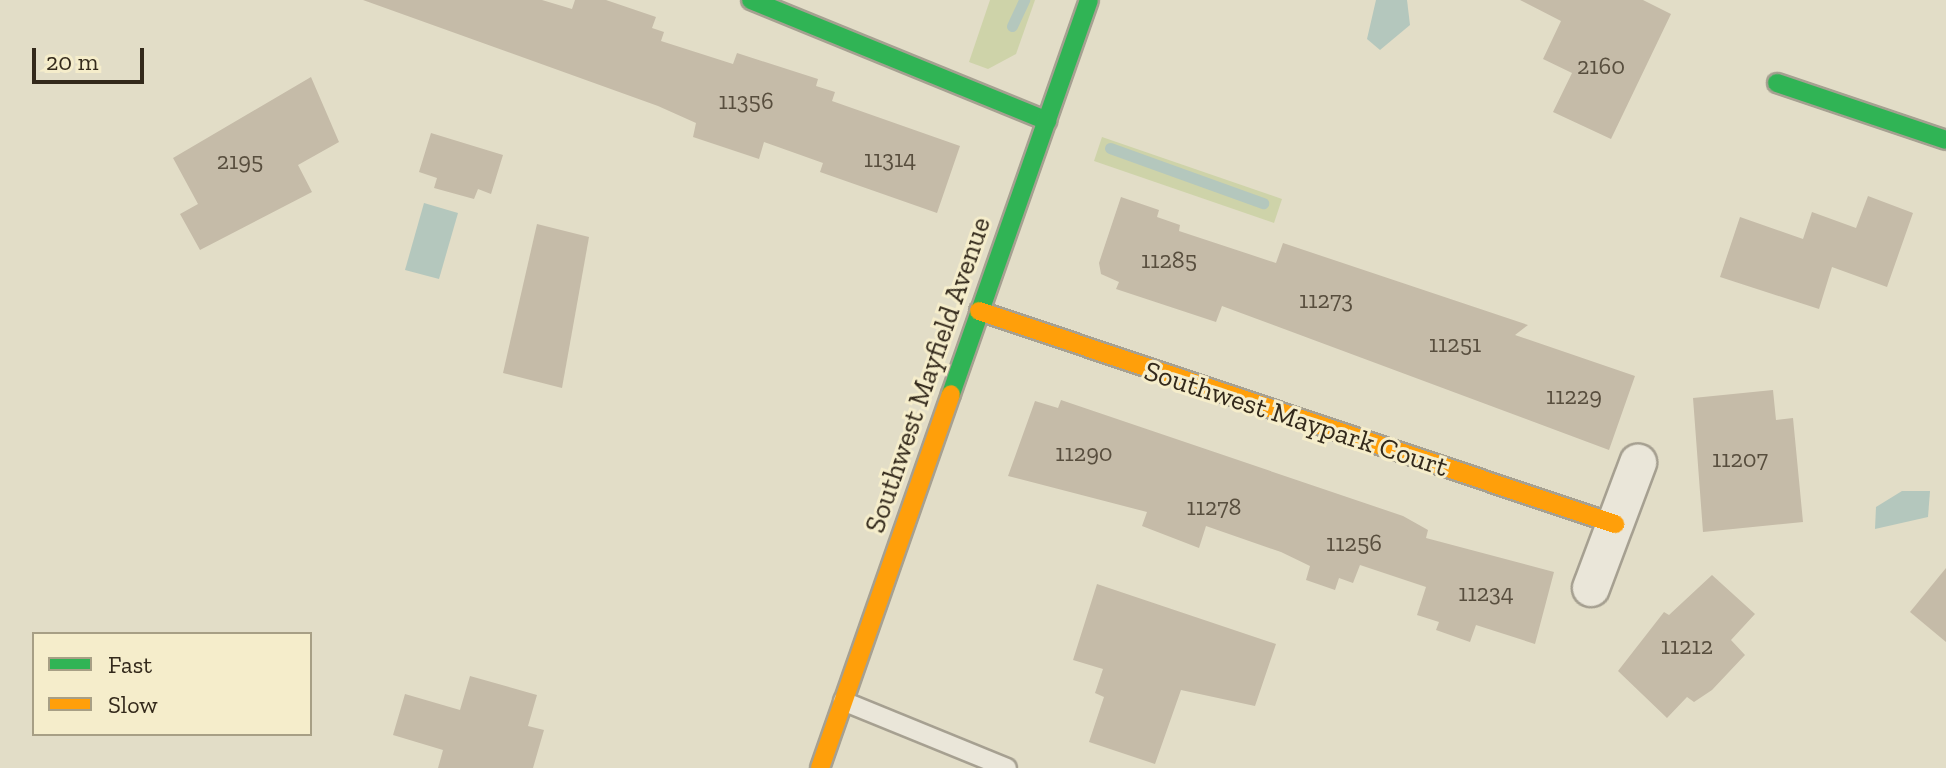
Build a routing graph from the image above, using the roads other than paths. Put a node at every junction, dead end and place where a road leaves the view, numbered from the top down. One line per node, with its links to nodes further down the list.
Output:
1 (751, 0): 4 (street)
2 (1089, 0): 4 (street, Southwest Mayfield Avenue)
3 (1777, 83): 5 (street)
4 (1047, 121): 6 (street, Southwest Mayfield Avenue)
5 (1946, 140)
6 (979, 311): 8 (street, Southwest Maypark Court); 10 (street, Southwest Mayfield Avenue)
7 (1638, 463): 8 (street)
8 (1615, 524): 9 (street)
9 (1591, 588)
10 (843, 701): 11 (street, Southwest Mayfield Avenue); 12 (lane)
11 (820, 768)
12 (1007, 768)

